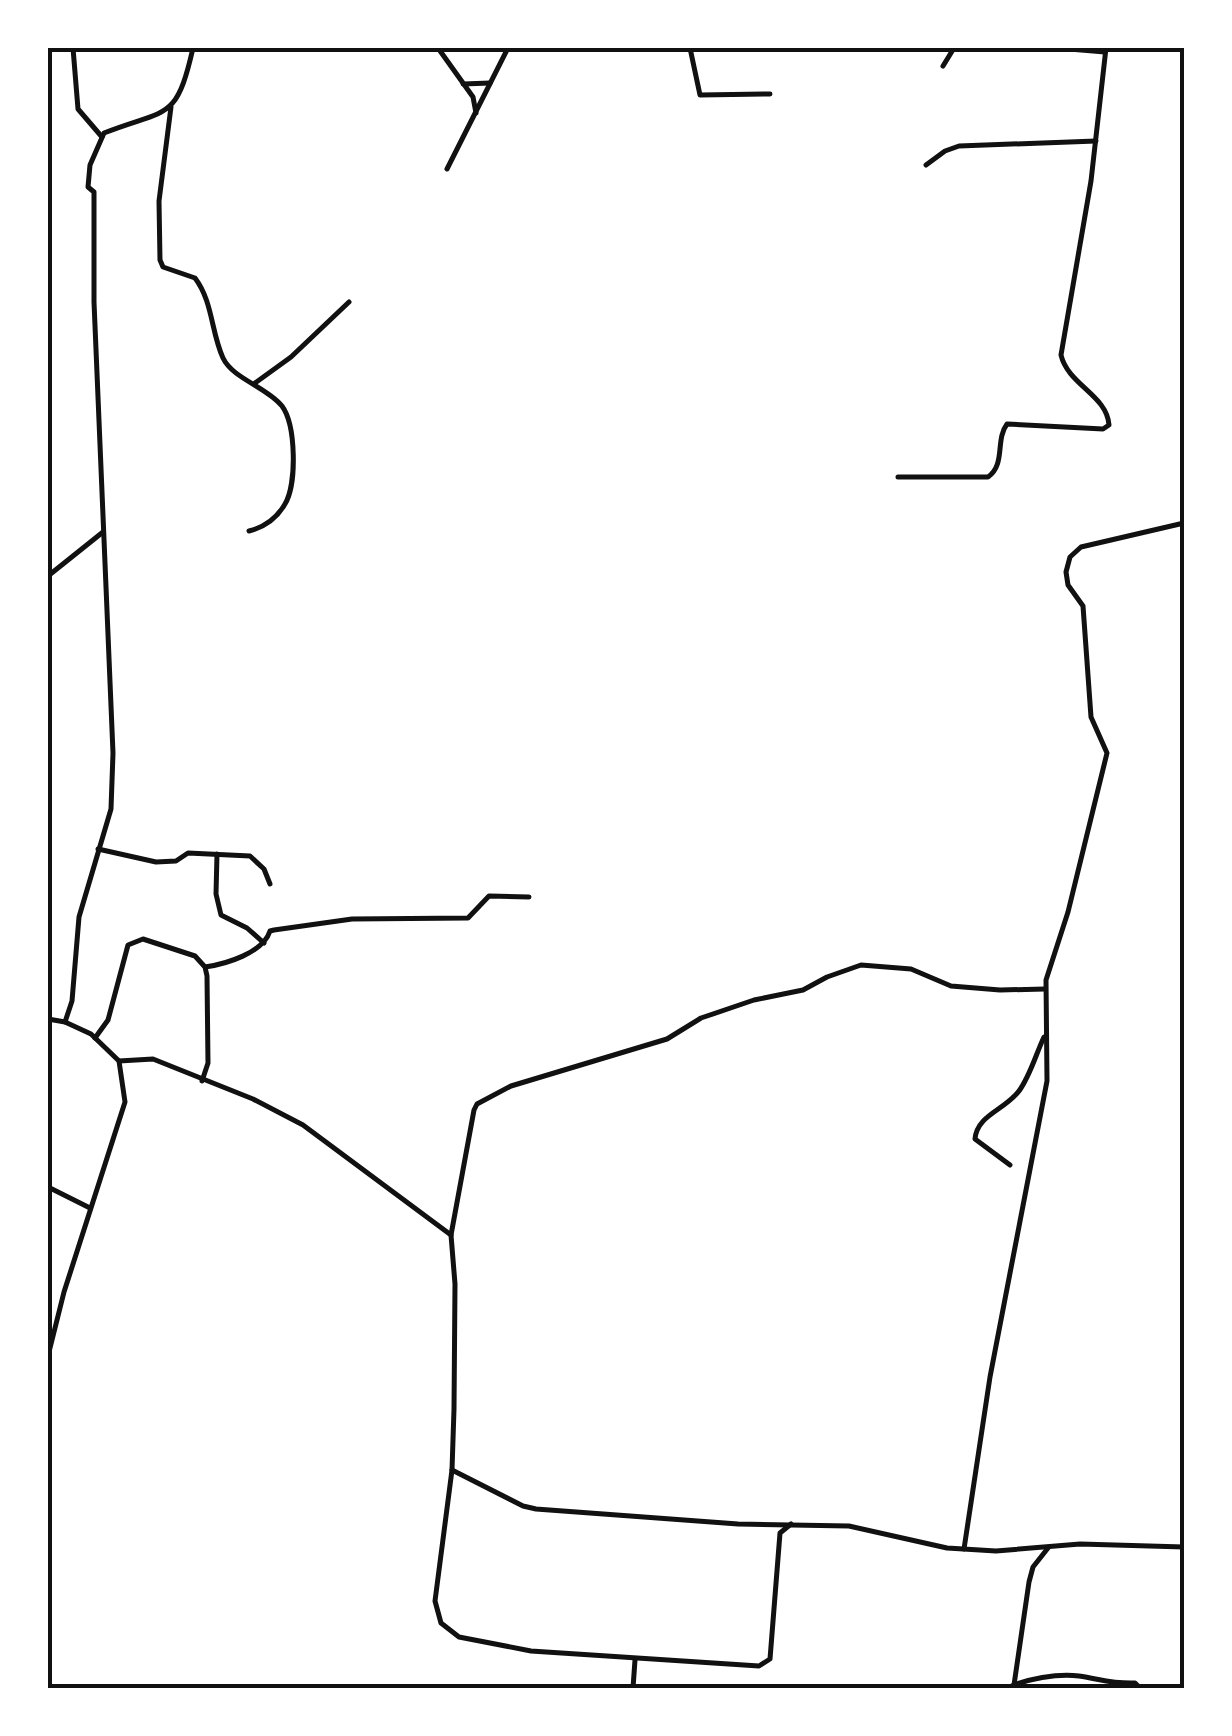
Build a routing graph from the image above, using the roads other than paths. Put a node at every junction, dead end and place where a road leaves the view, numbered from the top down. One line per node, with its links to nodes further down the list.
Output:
1 (73, 48): 15 (street)
2 (193, 48): 13 (street)
3 (438, 48): 11 (street)
4 (508, 48): 10 (street)
5 (690, 48): 12 (street)
6 (954, 48): 9 (street)
7 (1056, 48): 8 (street)
8 (1105, 50): 16 (street)
9 (943, 66)
10 (491, 83): 11 (street); 14 (street)
11 (463, 84): 14 (street)
12 (770, 94)
13 (171, 108): 15 (street); 20 (street)
14 (476, 115): 18 (street)
15 (102, 136): 24 (street)
16 (1096, 141): 17 (street); 21 (street)
17 (926, 165)
18 (448, 169)
19 (349, 302): 20 (street)
20 (255, 383): 23 (street)
21 (898, 477)
22 (1184, 523): 32 (street)
23 (249, 531)
24 (103, 532): 25 (street); 26 (street)
25 (48, 576)
26 (98, 849): 27 (street); 34 (street)
27 (217, 854): 28 (street); 30 (street)
28 (270, 884)
29 (528, 897): 30 (street)
30 (264, 943): 31 (street)
31 (205, 967): 36 (street); 38 (street)
32 (1044, 988): 35 (street); 42 (street)
33 (48, 1018): 34 (street)
34 (66, 1022): 36 (street)
35 (1045, 1034): 39 (street); 48 (street)
36 (95, 1038): 37 (street)
37 (119, 1061): 38 (street); 41 (street)
38 (202, 1081): 42 (street)
39 (1010, 1165)
40 (48, 1187): 41 (street)
41 (90, 1208): 43 (street)
42 (450, 1235): 44 (street)
43 (48, 1356)
44 (452, 1470): 45 (street); 49 (street)
45 (791, 1524): 48 (street); 49 (street)
46 (1050, 1546): 47 (street); 48 (street); 52 (street)
47 (1184, 1546)
48 (964, 1549)
49 (635, 1660): 53 (street)
50 (1088, 1678): 51 (street); 54 (street); 55 (street)
51 (1026, 1686): 52 (street)
52 (1011, 1687)
53 (633, 1688)
54 (1090, 1688)
55 (1140, 1688)

